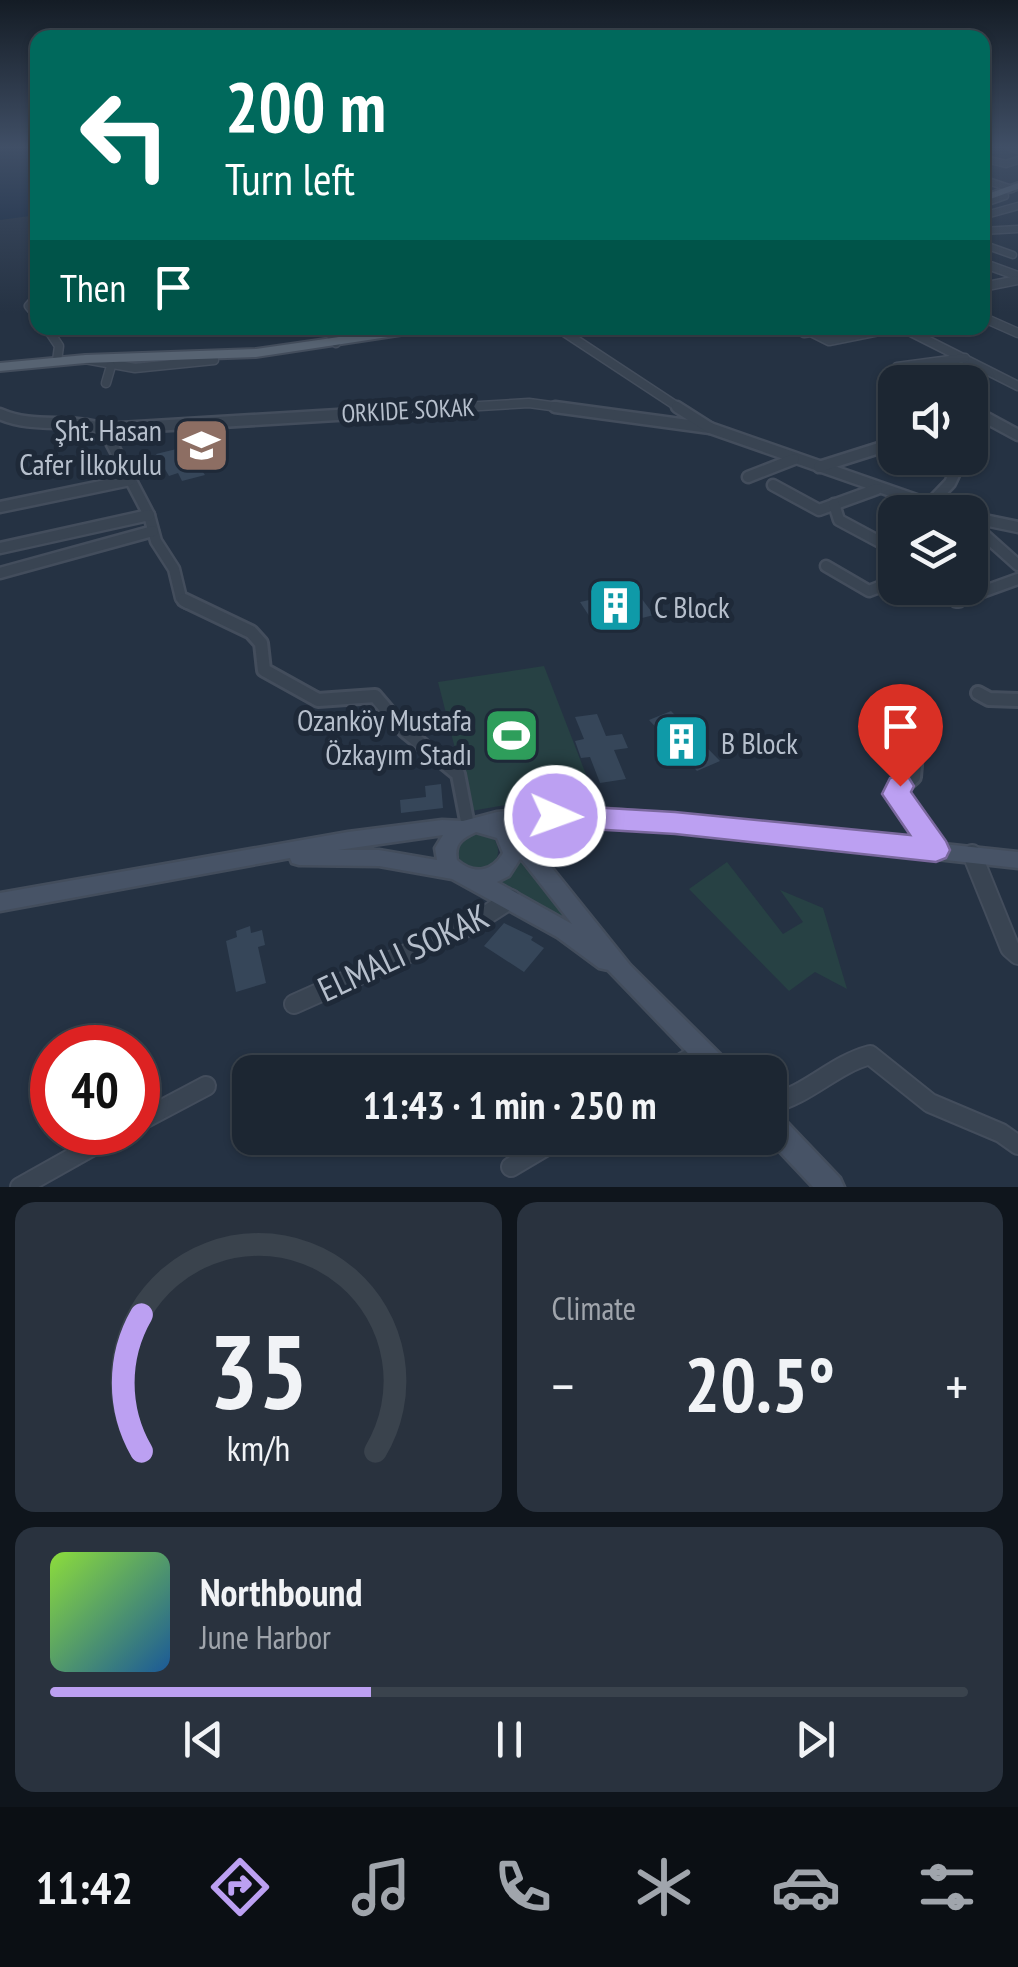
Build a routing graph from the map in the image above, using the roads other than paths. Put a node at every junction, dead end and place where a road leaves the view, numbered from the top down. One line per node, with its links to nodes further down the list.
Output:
1 (1018, 204): 2 (street)
2 (990, 213)
3 (990, 247): 4 (street)
4 (1013, 254)
5 (990, 266): 6 (street)
6 (1018, 278): 7 (street)
7 (990, 285)
8 (990, 321): 9 (street)
9 (1018, 333)
10 (51, 335): 22 (street)
11 (331, 335): 17 (street)
12 (381, 335): 17 (main road)
13 (569, 335): 30 (street)
14 (818, 335): 15 (street)
15 (856, 335)
16 (917, 335): 18 (street)
17 (336, 343): 20 (main road)
18 (964, 358): 23 (street); 27 (street)
19 (85, 359): 20 (main road); 22 (main road); 24 (street)
20 (188, 360): 21 (street); 24 (street)
21 (214, 360)
22 (57, 361): 25 (main road)
23 (912, 365)
24 (111, 366): 26 (street)
25 (0, 367)
26 (106, 382)
27 (1018, 386)
28 (0, 414): 31 (street, ORKIDE SOKAK)
29 (988, 419): 32 (street)
30 (710, 428): 31 (street, ORKIDE SOKAK); 34 (street)
31 (104, 429): 38 (street)
32 (1018, 435)
33 (878, 448): 35 (street)
34 (794, 459): 35 (street); 37 (street)
35 (818, 467): 40 (street)
36 (954, 475): 42 (street)
37 (748, 477)
38 (130, 480): 44 (street); 45 (street)
39 (773, 485): 43 (street)
40 (877, 489): 41 (street); 43 (street)
41 (894, 495)
42 (938, 495)
43 (834, 504): 50 (street)
44 (0, 508)
45 (149, 515): 48 (street); 51 (street)
46 (988, 520): 47 (street)
47 (1018, 527)
48 (154, 531): 54 (street); 62 (street)
49 (988, 538): 52 (street)
50 (878, 541)
51 (0, 548)
52 (1018, 565)
53 (826, 566): 56 (street)
54 (0, 573)
55 (1018, 579): 57 (street)
56 (878, 588)
57 (988, 590)
58 (978, 693): 59 (street)
59 (1018, 700)
60 (903, 723): 64 (street)
61 (536, 815): 62 (street); 63 (street); 64 (street)
62 (470, 826): 63 (street); 66 (street); 68 (street)
63 (510, 842): 68 (street); 72 (street)
64 (936, 850): 65 (street)
65 (972, 854): 67 (street); 71 (street)
66 (268, 856): 68 (street); 70 (street)
67 (1018, 860)
68 (463, 875): 69 (street)
69 (511, 899): 72 (street); 73 (street, ELMALI SOKAK)
70 (0, 902)
71 (1018, 955)
72 (622, 972): 74 (street)
73 (294, 1004)
74 (701, 1052): 75 (street); 76 (street)
75 (696, 1055)
76 (704, 1055)
77 (206, 1086): 79 (street)
78 (787, 1101): 81 (street)
79 (160, 1110)
80 (787, 1141): 86 (street)
81 (1018, 1145)
82 (77, 1155): 85 (street)
83 (531, 1155): 84 (street)
84 (511, 1167)
85 (20, 1187)
86 (832, 1187)

